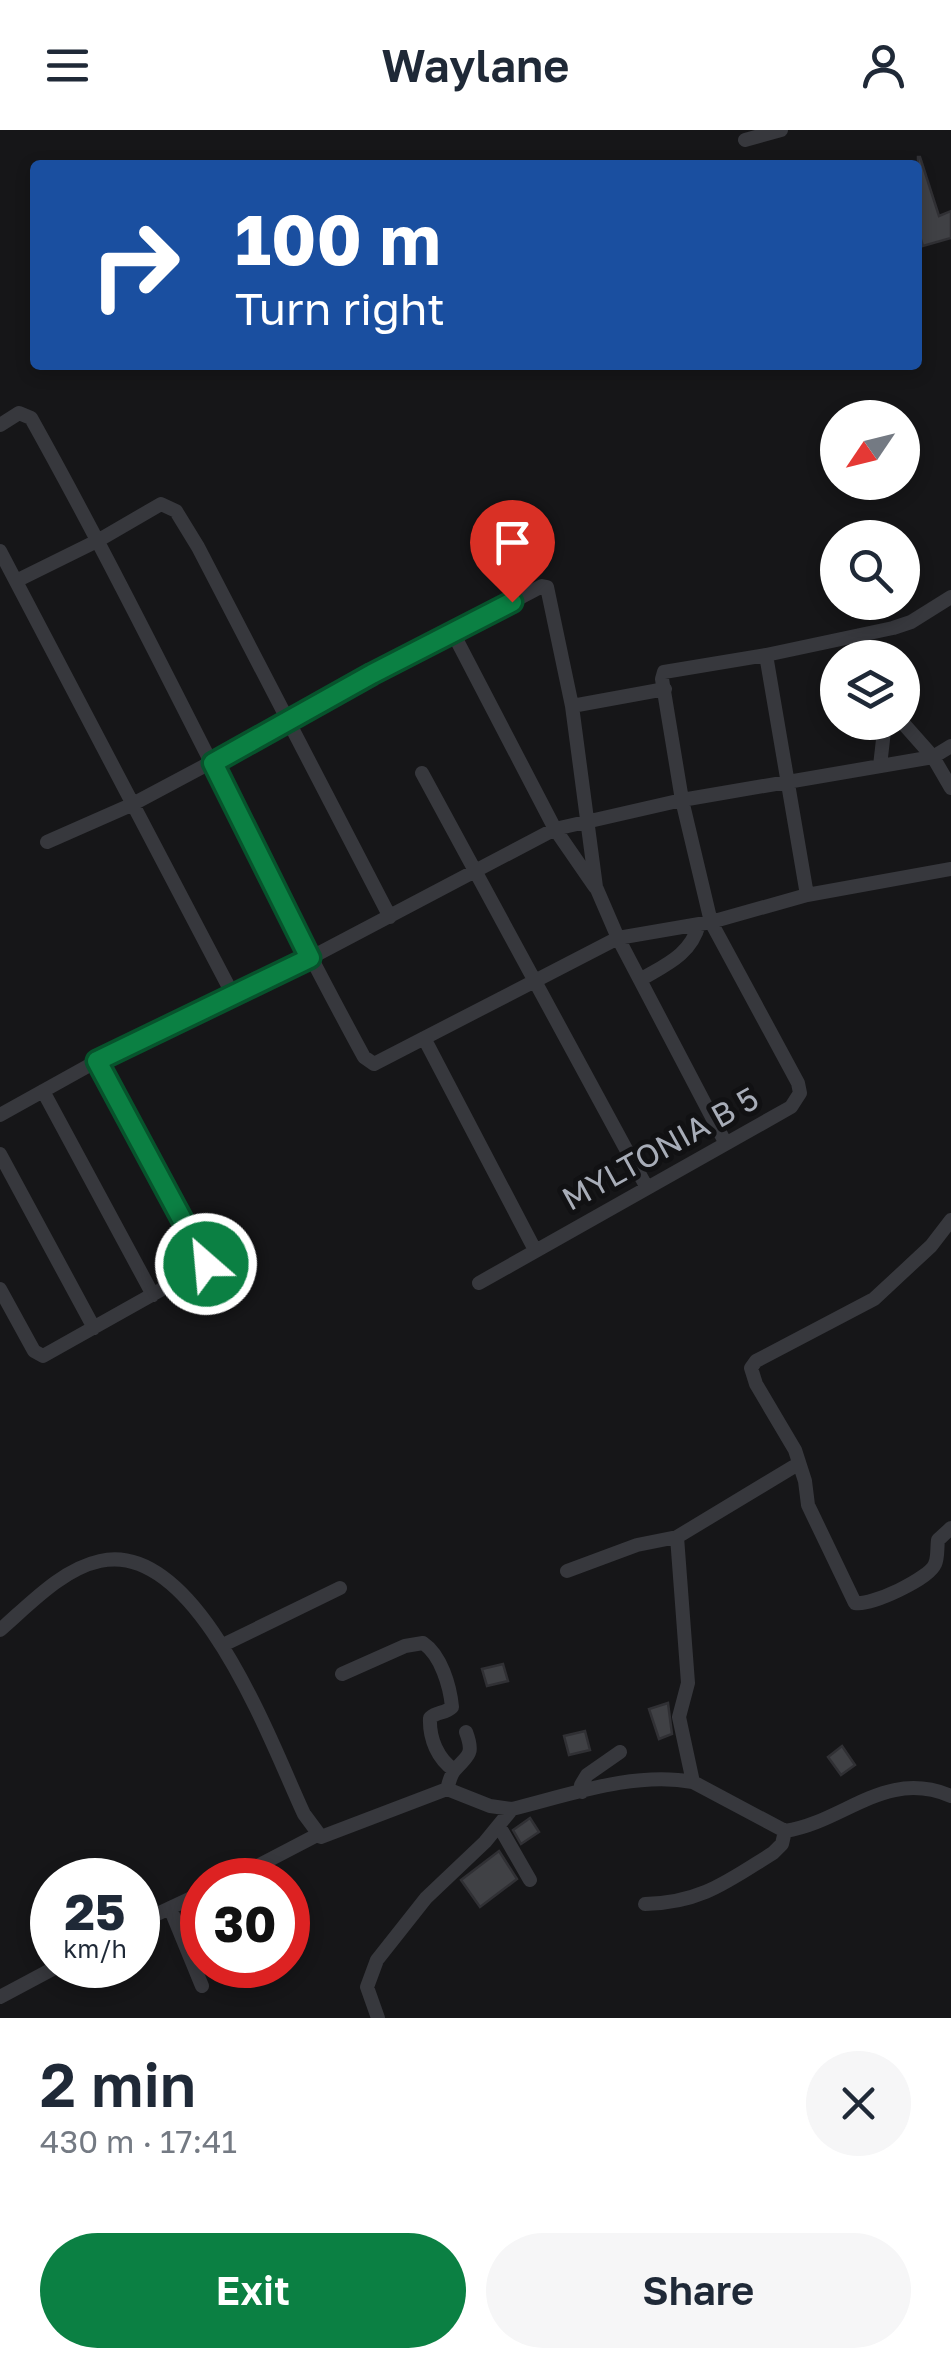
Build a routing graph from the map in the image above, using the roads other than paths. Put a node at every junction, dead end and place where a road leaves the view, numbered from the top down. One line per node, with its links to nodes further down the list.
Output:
1 (781, 130): 2 (street)
2 (745, 140)
3 (0, 424): 4 (street)
4 (99, 540): 6 (street); 14 (street); 19 (street)
5 (0, 551): 6 (street)
6 (16, 581): 25 (street)
7 (951, 597): 9 (street)
8 (453, 634): 13 (street); 14 (street); 27 (street)
9 (860, 635): 10 (street); 11 (street)
10 (862, 640)
11 (766, 656): 12 (street); 22 (street)
12 (665, 689): 13 (street); 24 (street)
13 (572, 706): 26 (street)
14 (288, 722): 19 (street); 33 (street)
15 (883, 740): 20 (street)
16 (918, 740): 18 (street)
17 (951, 746): 18 (street)
18 (933, 758): 20 (street); 23 (street)
19 (213, 763): 25 (street); 36 (street)
20 (880, 766): 22 (street)
21 (422, 772): 30 (street)
22 (786, 783): 24 (street); 32 (street)
23 (951, 788)
24 (682, 800): 26 (street); 34 (street)
25 (131, 806): 28 (street); 39 (street)
26 (589, 820): 27 (street); 31 (street)
27 (555, 828): 30 (street); 31 (street)
28 (47, 842)
29 (951, 869): 32 (street)
30 (474, 870): 33 (street); 37 (street)
31 (596, 887): 35 (street)
32 (806, 895): 34 (street)
33 (390, 917): 36 (street)
34 (705, 923): 35 (street); 38 (street); 44 (street, MYLTONIA B 5)
35 (618, 938): 37 (street); 38 (street)
36 (310, 958): 39 (street); 40 (street)
37 (534, 979): 40 (street); 46 (street)
38 (640, 980): 44 (street)
39 (233, 995): 41 (street)
40 (424, 1038): 48 (street)
41 (97, 1061): 42 (street); 51 (street)
42 (44, 1091): 43 (street); 51 (street)
43 (0, 1115)
44 (725, 1142): 46 (street, MYLTONIA B 5)
45 (0, 1154): 52 (street)
46 (646, 1186): 48 (street, MYLTONIA B 5)
47 (951, 1220): 53 (street)
48 (535, 1250): 49 (street, MYLTONIA B 5)
49 (479, 1283)
50 (0, 1289): 52 (street)
51 (153, 1295): 52 (street)
52 (94, 1328)
53 (798, 1464): 54 (street); 55 (street)
54 (951, 1528)
55 (677, 1537): 56 (street); 64 (street)
56 (567, 1571)
57 (340, 1588): 59 (street)
58 (0, 1630): 59 (street)
59 (222, 1645): 71 (street)
60 (342, 1674): 63 (street)
61 (466, 1732): 63 (street)
62 (620, 1752): 66 (street)
63 (454, 1770): 65 (street)
64 (693, 1782): 66 (street); 70 (street)
65 (447, 1789): 68 (street); 71 (street)
66 (582, 1792): 68 (street)
67 (951, 1796): 70 (street)
68 (512, 1809): 69 (street)
69 (499, 1826): 73 (street); 81 (street)
70 (785, 1832): 75 (street)
71 (317, 1835): 72 (street)
72 (273, 1858)
73 (530, 1880)
74 (180, 1903): 76 (street)
75 (645, 1904)
76 (170, 1908): 77 (street); 78 (street)
77 (160, 1913)
78 (180, 1932)
79 (30, 1982): 80 (street)
80 (0, 1998)
81 (378, 2018)

